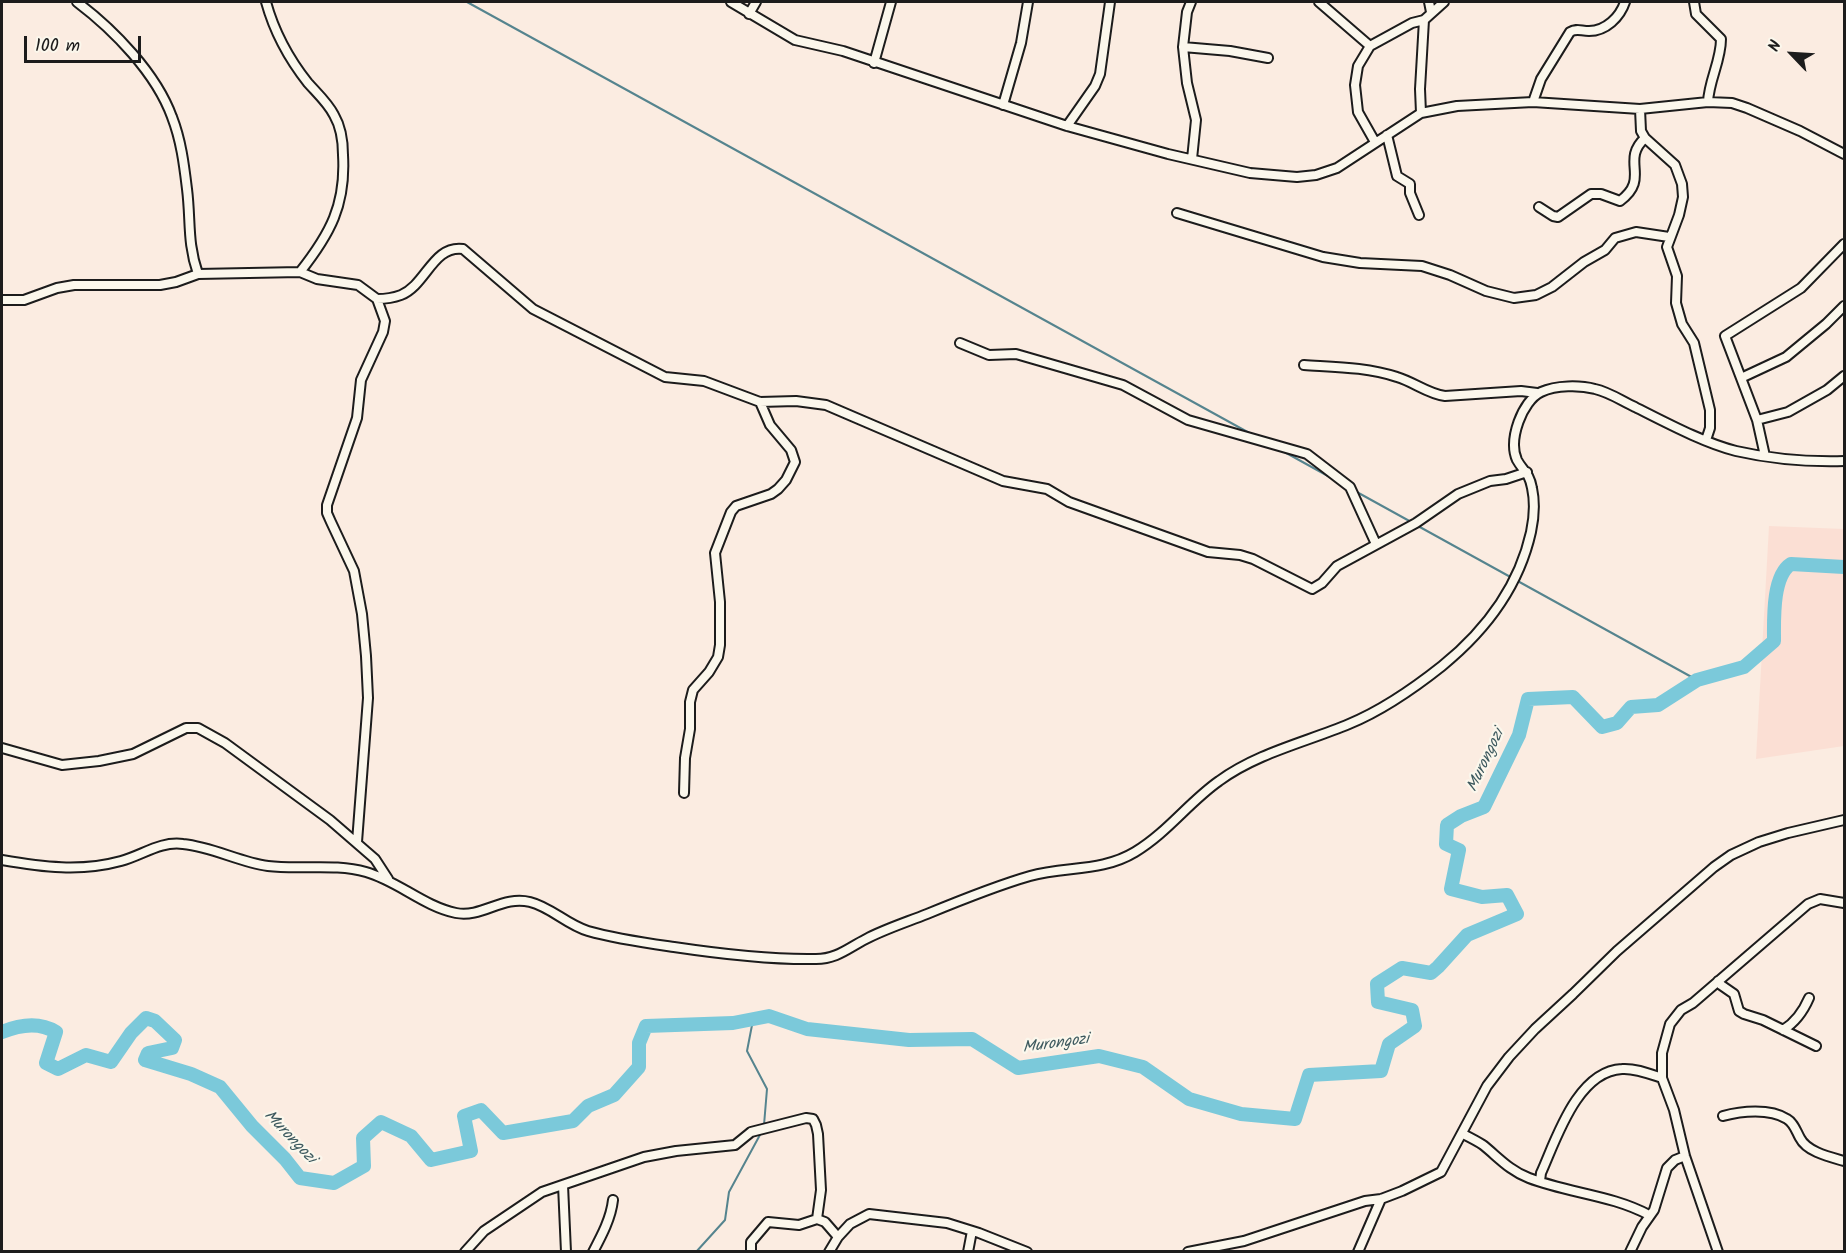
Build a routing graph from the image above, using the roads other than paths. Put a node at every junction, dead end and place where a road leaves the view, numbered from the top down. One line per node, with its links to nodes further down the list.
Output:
1 (77, 2): 38 (street)
2 (266, 2): 37 (street)
3 (731, 2): 15 (street)
4 (756, 2): 15 (street)
5 (891, 2): 20 (street)
6 (1028, 2): 23 (street)
7 (1110, 2): 26 (street)
8 (1191, 2): 18 (street)
9 (1319, 2): 17 (street)
10 (1429, 2): 14 (street)
11 (1444, 2): 14 (street)
12 (1625, 2): 21 (street)
13 (1694, 2): 22 (street)
14 (1431, 12): 16 (street)
15 (748, 14): 20 (street)
16 (1424, 20): 17 (street); 25 (street)
17 (1370, 46): 29 (street)
18 (1183, 47): 19 (street); 31 (street)
19 (1268, 58)
20 (874, 63): 23 (street)
21 (1533, 102): 24 (street); 25 (street)
22 (1708, 102): 24 (street); 30 (street)
23 (1003, 105): 26 (street)
24 (1640, 109): 28 (street)
25 (1421, 113): 27 (street)
26 (1067, 126): 31 (street)
27 (1387, 135): 29 (street); 34 (street)
28 (1645, 138): 32 (street); 35 (street)
29 (1375, 142): 31 (street)
30 (1845, 154)
31 (1192, 159)
32 (1539, 207)
33 (1177, 213): 35 (street)
34 (1419, 215)
35 (1669, 237): 49 (street)
36 (1845, 244): 45 (street)
37 (300, 272): 38 (street); 39 (street)
38 (198, 274): 40 (street)
39 (377, 299): 47 (street); 57 (street)
40 (2, 300)
41 (1845, 306): 45 (street)
42 (960, 343): 53 (street)
43 (1304, 365): 46 (street)
44 (1845, 376): 48 (street)
45 (1741, 378): 48 (street)
46 (1537, 393): 49 (street); 52 (street)
47 (760, 402): 53 (street); 55 (street)
48 (1756, 420): 50 (street)
49 (1706, 440): 50 (street)
50 (1765, 456): 51 (street)
51 (1845, 461)
52 (1527, 472): 53 (street); 59 (street)
53 (1376, 544)
54 (2, 748): 57 (street)
55 (684, 793)
56 (1845, 820): 67 (street)
57 (357, 842): 59 (street)
58 (2, 860): 59 (street)
59 (389, 880)
60 (1845, 903): 61 (street)
61 (1718, 981): 63 (street); 65 (street)
62 (1809, 998): 63 (street)
63 (1783, 1030): 64 (street)
64 (1816, 1046)
65 (1662, 1078): 68 (street); 70 (street)
66 (1723, 1116): 69 (street)
67 (1463, 1134): 70 (street); 72 (street)
68 (1685, 1156): 74 (street); 78 (street)
69 (1845, 1161)
70 (1540, 1181): 74 (street)
71 (563, 1185): 75 (street); 79 (street); 80 (street)
72 (1381, 1199): 86 (street); 87 (street)
73 (613, 1200): 81 (street)
74 (1649, 1215): 88 (street)
75 (818, 1219): 77 (street); 82 (street)
76 (972, 1231): 77 (street); 84 (street); 85 (street)
77 (838, 1237): 83 (street)
78 (1716, 1248): 89 (street)
79 (467, 1250)
80 (566, 1251)
81 (593, 1251)
82 (751, 1251)
83 (829, 1251)
84 (968, 1251)
85 (1027, 1251)
86 (1188, 1251)
87 (1358, 1251)
88 (1630, 1251)
89 (1709, 1251)

